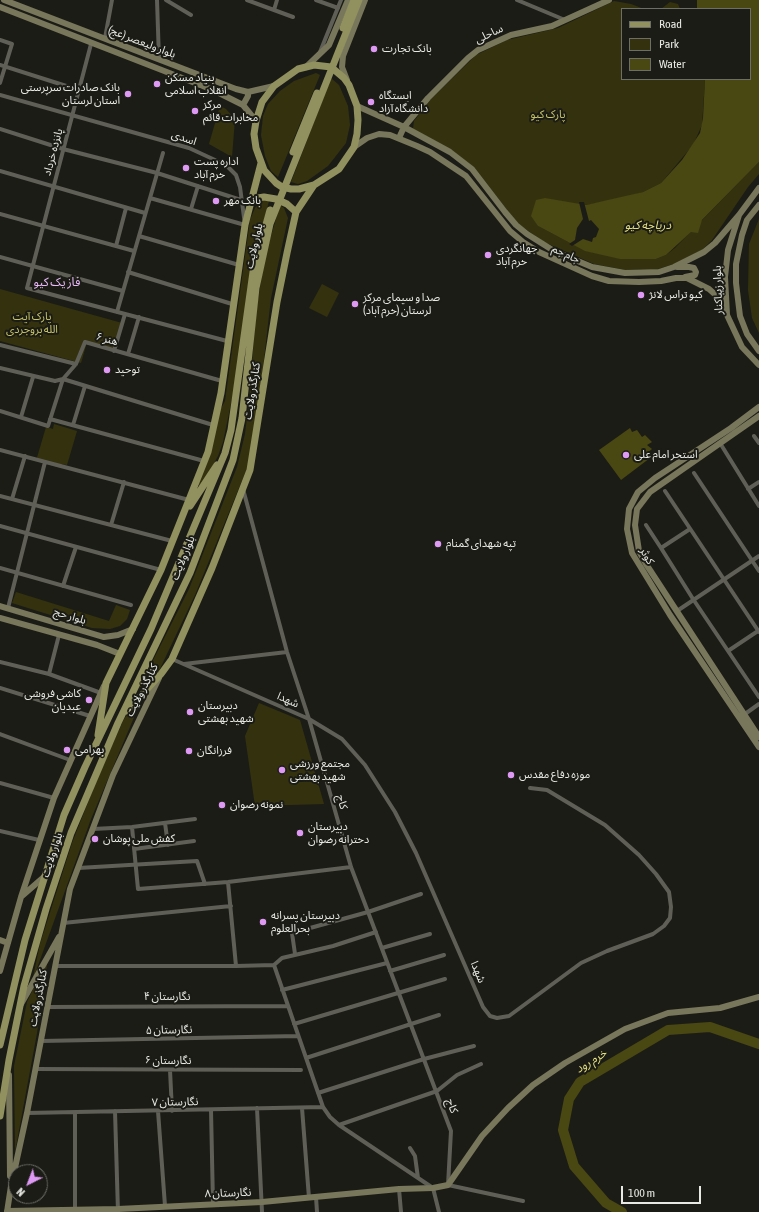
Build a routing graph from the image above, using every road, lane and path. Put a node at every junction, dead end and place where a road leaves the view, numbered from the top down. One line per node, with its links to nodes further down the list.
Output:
1 (4, 0): 15 (main road, بلوار ولیعصر (عج))
2 (112, 0): 25 (street)
3 (157, 0): 29 (street)
4 (166, 0): 21 (street)
5 (248, 0): 18 (street)
6 (277, 0): 18 (street)
7 (316, 0): 17 (street)
8 (341, 0): 17 (street)
9 (348, 0): 28 (main road)
10 (354, 0): 106 (main road, بلوار ولایت)
11 (360, 0): 164 (main road, بلوار ولایت)
12 (366, 0): 34 (main road)
13 (517, 0): 24 (street)
14 (609, 0): 24 (main road, ساحلی)
15 (18, 5): 19 (main road, بلوار ولیعصر (عج)); 20 (main road)
16 (0, 8): 20 (main road, بلوار ولیعصر (عج))
17 (338, 8): 28 (street)
18 (274, 10): 22 (street)
19 (33, 11): 23 (main road); 25 (main road, بلوار ولیعصر (عج))
20 (14, 13): 23 (main road, بلوار ولیعصر (عج))
21 (191, 15)
22 (293, 17)
23 (29, 18): 27 (main road, بلوار ولیعصر (عج))
24 (565, 20): 43 (main road, ساحلی)
25 (105, 38): 29 (main road, بلوار ولیعصر (عج))
26 (0, 40): 31 (street)
27 (91, 44): 36 (street, پانزده خرداد); 39 (main road, بلوار ولیعصر (عج))
28 (318, 56): 32 (main road)
29 (159, 59): 37 (main road, بلوار ولیعصر (عج))
30 (0, 64): 31 (street)
31 (5, 66): 33 (street); 36 (street)
32 (306, 67): 34 (main road); 35 (main road)
33 (0, 83)
34 (349, 85): 40 (main road)
35 (274, 86): 37 (main road, بلوار ولیعصر (عج)); 42 (main road)
36 (79, 90): 41 (street, پانزده خرداد)
37 (248, 92): 39 (main road)
38 (0, 95): 41 (street, اسدی)
39 (243, 105): 42 (main road, بلوار ولیعصر (عج))
40 (356, 106): 43 (main road, جام جم); 46 (main road)
41 (72, 115): 47 (street, پانزده خرداد); 58 (street, اسدی)
42 (256, 121): 49 (main road)
43 (404, 127): 45 (main road, ساحلی); 74 (main road, جام جم)
44 (0, 129): 47 (street)
45 (399, 138): 46 (main road, جام جم); 76 (main road, جام جم)
46 (354, 147): 52 (main road)
47 (64, 149): 51 (street); 54 (street, پانزده خرداد)
48 (163, 153): 51 (street)
49 (261, 163): 52 (main road); 57 (main road)
50 (0, 171): 54 (street)
51 (157, 173): 53 (street); 56 (street)
52 (314, 185): 62 (main road, کنارگذر ولایت)
53 (198, 186): 58 (street); 61 (street)
54 (53, 188): 60 (street); 67 (street, پانزده خرداد)
55 (759, 188): 65 (main road, بلوار زیباکنار)
56 (150, 198): 61 (street); 63 (street)
57 (252, 199): 62 (main road); 66 (main road)
58 (241, 200): 66 (street, اسدی)
59 (759, 205): 86 (main road, بلوار زیباکنار)
60 (126, 208): 63 (street); 69 (street)
61 (191, 209): 66 (street)
62 (296, 212): 114 (main road, کنارگذر ولایت)
63 (145, 213): 68 (street)
64 (0, 214): 67 (street)
65 (738, 215): 74 (main road, جام جم); 81 (main road, بلوار زیباکنار)
66 (245, 225): 73 (main road)
67 (43, 227): 69 (street); 72 (street, پانزده خرداد)
68 (139, 236): 70 (street); 73 (street)
69 (116, 246): 70 (street)
70 (134, 251): 75 (street)
71 (0, 257): 72 (street)
72 (33, 265): 77 (street); 79 (street, پانزده خرداد)
73 (239, 265): 78 (main road)
74 (674, 267): 76 (main road)
75 (128, 272): 77 (street); 78 (street)
76 (676, 278): 81 (main road, جام جم)
77 (123, 290): 79 (street)
78 (232, 304): 83 (main road)
79 (117, 312): 80 (street)
80 (126, 314): 82 (street); 85 (street)
81 (727, 315): 89 (main road, بلوار زیباکنار)
82 (138, 318): 83 (street); 87 (street)
83 (227, 341): 93 (main road)
84 (0, 345): 88 (street)
85 (114, 351): 87 (street, هنر ۶); 88 (street, هنر ۶)
86 (759, 351)
87 (128, 354): 93 (street, هنر ۶)
88 (76, 364): 92 (street)
89 (759, 365)
90 (0, 368): 91 (street)
91 (33, 377): 92 (street); 98 (street)
92 (63, 379): 94 (street); 99 (street)
93 (222, 381): 100 (main road)
94 (85, 386): 100 (street); 101 (street)
95 (759, 407): 108 (main road, کوثر)
96 (0, 411): 98 (street)
97 (759, 416): 103 (main road, کوثر)
98 (21, 417): 99 (street)
99 (50, 419): 101 (street)
100 (214, 425): 109 (main road)
101 (73, 426): 109 (street)
102 (754, 436): 104 (street)
103 (720, 443): 108 (main road, کوثر); 115 (street)
104 (759, 444)
105 (0, 450): 107 (street)
106 (225, 453): 122 (main road); 170 (main road, بلوار ولایت)
107 (25, 456): 110 (street); 118 (street)
108 (694, 457): 143 (main road, کوثر); 144 (main road, کوثر)
109 (204, 461): 119 (main road)
110 (44, 462): 112 (street); 120 (street)
111 (694, 473): 132 (street)
112 (124, 482): 119 (street); 123 (street)
113 (759, 482): 115 (street)
114 (243, 489): 152 (street, کاج); 154 (main road, کنارگذر ولایت)
115 (748, 489): 121 (street)
116 (665, 490): 126 (street)
117 (0, 496): 118 (street)
118 (12, 499): 120 (street)
119 (190, 500): 122 (main road)
120 (34, 505): 123 (street); 127 (street)
121 (759, 506)
122 (185, 511): 128 (main road)
123 (111, 525): 128 (street)
124 (646, 525): 130 (street)
125 (0, 526): 127 (street)
126 (690, 528): 130 (street); 137 (street)
127 (27, 534): 129 (street); 136 (street)
128 (172, 541): 134 (main road)
129 (76, 547): 134 (street); 138 (street)
130 (661, 548): 139 (street)
131 (759, 556): 132 (street)
132 (752, 561): 135 (street); 137 (street)
133 (0, 568): 136 (street)
134 (161, 570): 146 (main road)
135 (759, 571)
136 (17, 573): 138 (street); 142 (street)
137 (724, 579): 139 (street); 147 (street)
138 (63, 586): 140 (street)
139 (693, 599): 143 (street); 151 (street)
140 (131, 605)
141 (0, 606): 142 (main road, بلوار حج)
142 (8, 608): 149 (main road, بلوار حج)
143 (677, 611): 144 (main road); 166 (main road, کوثر)
144 (670, 615): 166 (main road, کوثر)
145 (0, 618): 148 (main road, بلوار حج)
146 (134, 628): 149 (main road, بلوار حج); 153 (main road)
147 (759, 632): 151 (street)
148 (58, 635): 150 (main road, بلوار حج); 157 (street)
149 (100, 636): 150 (main road)
150 (97, 645): 153 (main road, بلوار حج)
151 (728, 651): 162 (street)
152 (287, 652): 156 (street); 167 (street, کاج)
153 (120, 654): 159 (main road)
154 (172, 659): 156 (street, شهدا); 158 (main road, کنارگذر ولایت)
155 (0, 662): 157 (street)
156 (183, 664): 167 (street, شهدا)
157 (49, 674): 161 (street)
158 (161, 674): 164 (main road); 182 (main road, کنارگذر ولایت)
159 (106, 683): 161 (main road); 170 (main road)
160 (0, 688): 165 (street)
161 (101, 693): 165 (main road)
162 (759, 697)
163 (759, 704): 166 (street)
164 (122, 715): 175 (main road, بلوار ولایت)
165 (90, 716): 172 (main road)
166 (742, 716): 169 (main road, کوثر); 171 (main road, کوثر)
167 (309, 719): 176 (street, شهدا); 190 (street, کاج)
168 (0, 734): 172 (street)
169 (759, 737)
170 (97, 741): 173 (main road, بلوار ولایت)
171 (759, 747)
172 (70, 760): 177 (main road)
173 (85, 767): 175 (main road); 178 (main road, بلوار ولایت)
174 (0, 783): 177 (street)
175 (91, 787): 184 (main road, بلوار ولایت)
176 (530, 788)
177 (54, 798): 185 (main road)
178 (64, 815): 184 (main road); 192 (main road, بلوار ولایت)
179 (195, 819): 180 (street)
180 (165, 823): 181 (street); 187 (street)
181 (132, 827): 182 (street); 188 (street)
182 (92, 829): 191 (main road, کنارگذر ولایت)
183 (0, 831): 185 (street)
184 (71, 832): 221 (main road, بلوار ولایت)
185 (39, 840): 196 (main road)
186 (194, 841): 187 (street)
187 (168, 845): 188 (street)
188 (134, 849): 189 (street)
189 (135, 865): 191 (street); 194 (street); 194 (street)
190 (351, 867): 193 (street); 198 (street, کاج)
191 (78, 868): 199 (main road, کنارگذر ولایت)
192 (45, 876): 196 (main road); 227 (main road, بلوار ولایت)
193 (228, 882): 194 (street); 197 (street)
194 (205, 884)
195 (421, 894): 198 (street)
196 (21, 897): 204 (main road)
197 (230, 906): 199 (street); 212 (street)
198 (368, 912): 201 (street, کاج); 206 (street)
199 (64, 923): 200 (main road, کنارگذر ولایت)
200 (62, 932): 211 (main road, کنارگذر ولایت); 221 (main road)
201 (376, 932): 205 (street, کاج); 206 (street)
202 (430, 934): 205 (street)
203 (0, 940): 204 (main road)
204 (8, 943): 208 (main road)
205 (382, 948): 209 (street, کاج)
206 (295, 954): 210 (street)
207 (444, 955): 214 (street)
208 (1, 958): 213 (main road)
209 (387, 963): 214 (street, کاج); 216 (street)
210 (274, 964): 212 (street); 216 (street)
211 (55, 966): 212 (street); 220 (main road, کنارگذر ولایت)
212 (236, 966)
213 (0, 971)
214 (390, 971): 217 (street, کاج)
215 (446, 979): 217 (street)
216 (282, 990): 219 (street)
217 (398, 992): 223 (street); 224 (street, کاج)
218 (759, 997): 253 (main road)
219 (288, 1006): 220 (street, نگارستان ۴); 223 (street)
220 (47, 1007): 226 (main road, کنارگذر ولایت)
221 (19, 1009): 231 (main road, بلوار ولایت)
222 (439, 1015): 224 (street)
223 (294, 1024): 225 (street)
224 (411, 1025): 229 (street); 230 (street, کاج)
225 (298, 1036): 226 (street, نگارستان ۵); 229 (street)
226 (41, 1041): 233 (main road, کنارگذر ولایت)
227 (0, 1045)
228 (474, 1046): 230 (street)
229 (306, 1058): 237 (street)
230 (424, 1059): 236 (street, کاج); 237 (street)
231 (9, 1060): 247 (main road, بلوار ولایت); 250 (main road)
232 (481, 1064): 236 (street)
233 (35, 1069): 234 (street, نگارستان ۶); 245 (main road, کنارگذر ولایت)
234 (170, 1070): 235 (street, نگارستان ۶); 244 (street)
235 (301, 1070)
236 (437, 1091): 248 (street); 253 (street, کاج)
237 (318, 1093): 238 (street)
238 (323, 1107): 240 (street, نگارستان ۷); 248 (street)
239 (257, 1108): 240 (street, نگارستان ۷); 241 (street, نگارستان ۷); 258 (street)
240 (302, 1108): 256 (street)
241 (211, 1110): 244 (street, نگارستان ۷); 259 (street)
242 (116, 1111): 243 (street, نگارستان ۷); 246 (street, نگارستان ۷); 261 (street)
243 (158, 1111): 244 (street, نگارستان ۷); 260 (street)
244 (172, 1111)
245 (27, 1113): 246 (street, نگارستان ۷); 251 (main road, کنارگذر ولایت)
246 (76, 1113): 262 (street)
247 (0, 1116)
248 (339, 1124): 252 (street)
249 (410, 1148): 252 (street)
250 (10, 1164)
251 (15, 1164)
252 (418, 1178): 254 (street)
253 (448, 1185): 254 (main road, نگارستان ۸); 257 (street)
254 (433, 1188): 255 (main road, نگارستان ۸); 267 (street)
255 (399, 1189): 256 (main road, نگارستان ۸); 266 (street)
256 (312, 1198): 258 (main road, نگارستان ۸); 265 (street)
257 (523, 1201)
258 (262, 1202): 259 (main road, نگارستان ۸); 264 (street)
259 (213, 1204): 260 (main road, نگارستان ۸)
260 (165, 1206): 261 (main road, نگارستان ۸)
261 (118, 1210): 262 (main road, نگارستان ۸)
262 (75, 1211): 263 (main road, نگارستان ۸)
263 (7, 1212)
264 (262, 1212)
265 (317, 1212)
266 (401, 1212)
267 (439, 1212)

